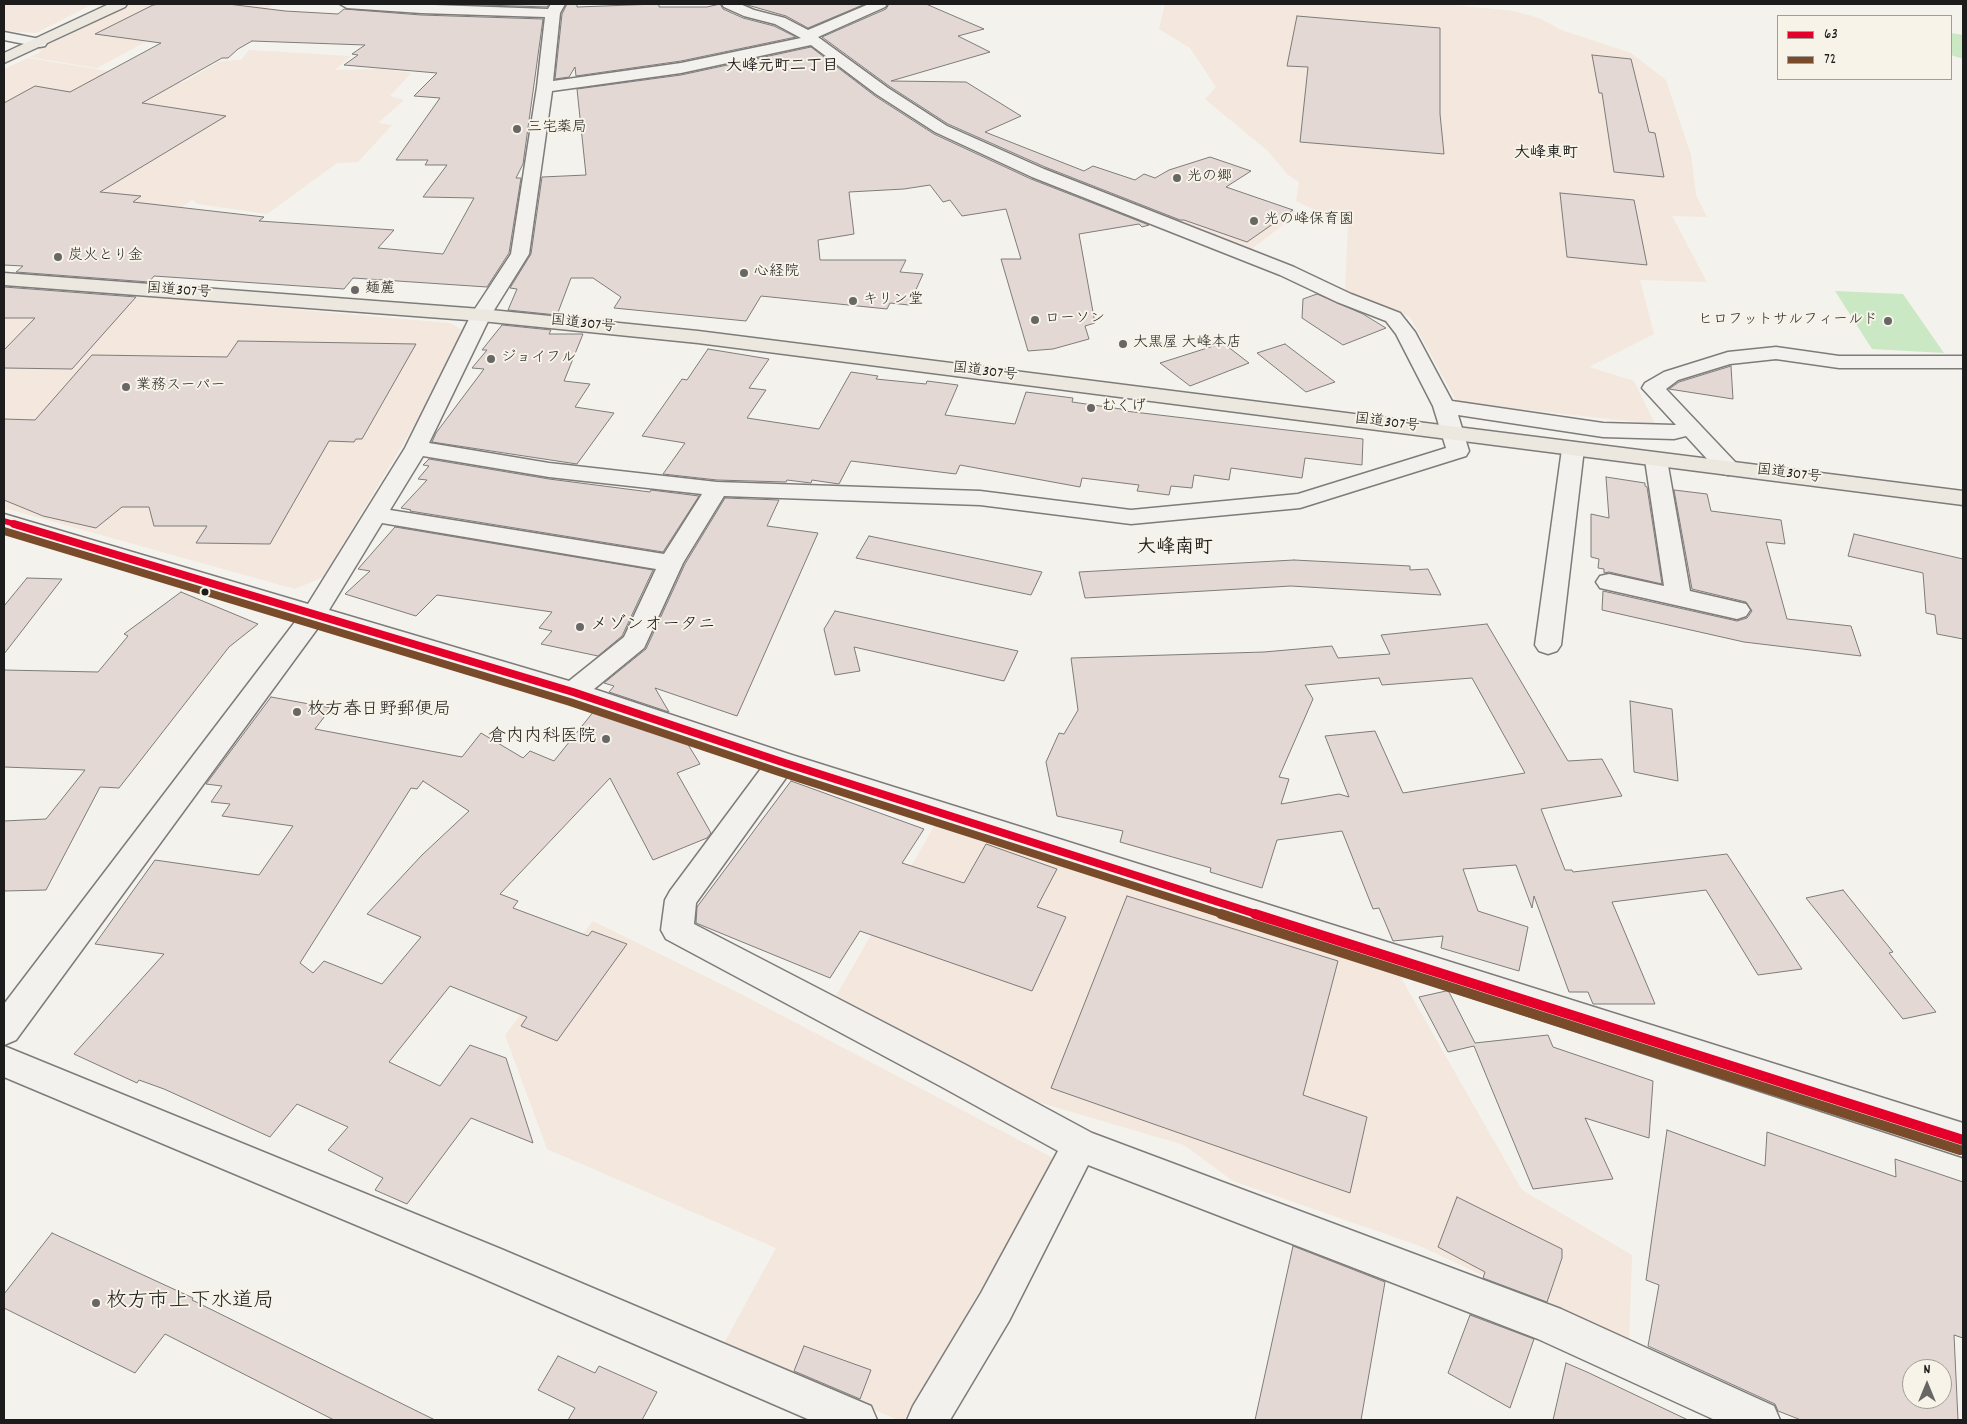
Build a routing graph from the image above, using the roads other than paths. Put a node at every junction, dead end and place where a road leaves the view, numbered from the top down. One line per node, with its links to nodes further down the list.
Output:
1 (120, 4): 8 (main road)
2 (347, 4): 5 (street)
3 (729, 4): 7 (street)
4 (880, 4): 7 (street)
5 (556, 8): 10 (street)
6 (4, 36): 8 (street)
7 (810, 38): 10 (street); 14 (street)
8 (40, 43): 9 (main road)
9 (4, 59)
10 (545, 87): 12 (street)
11 (4, 279): 12 (main road, 国道307号)
12 (481, 315): 16 (main road, 国道307号); 17 (street)
13 (1963, 362): 15 (street)
14 (1444, 406): 15 (street); 16 (street)
15 (1691, 428): 20 (street)
16 (1453, 432): 18 (main road, 国道307号); 21 (street)
17 (416, 448): 21 (street); 23 (street)
18 (1573, 450): 19 (main road, 国道307号); 30 (street)
19 (1656, 460): 20 (main road, 国道307号); 27 (street)
20 (1728, 468): 22 (main road, 国道307号)
21 (717, 489): 25 (street)
22 (1963, 498)
23 (375, 515): 25 (street); 29 (street)
24 (4, 521): 29 (street)
25 (671, 563): 31 (street)
26 (1609, 582): 27 (street)
27 (1678, 597): 28 (street)
28 (1737, 610)
29 (313, 616): 31 (street); 33 (street)
30 (1548, 645)
31 (573, 692): 32 (street)
32 (782, 762): 35 (street); 36 (street)
33 (4, 1030)
34 (4, 1061): 37 (street)
35 (1963, 1140)
36 (1080, 1145): 38 (street); 39 (street)
37 (857, 1420)
38 (927, 1420)
39 (1760, 1420)

